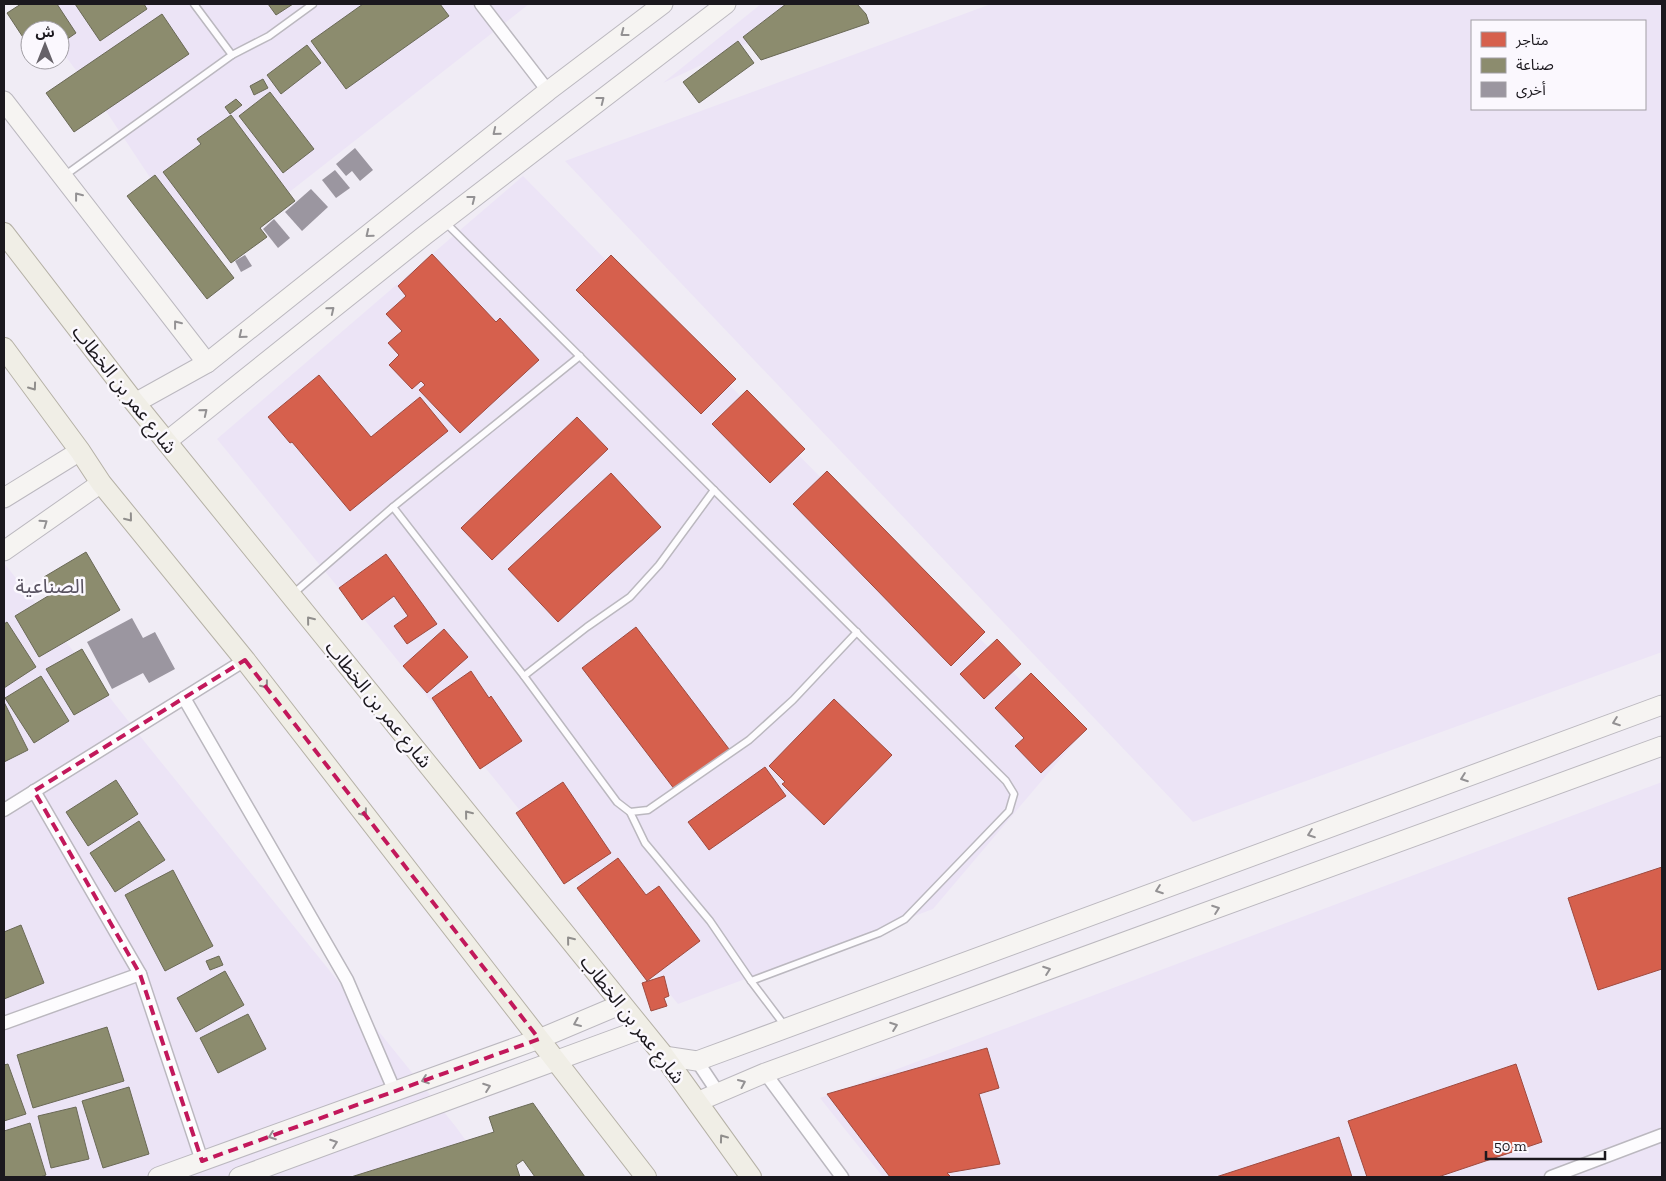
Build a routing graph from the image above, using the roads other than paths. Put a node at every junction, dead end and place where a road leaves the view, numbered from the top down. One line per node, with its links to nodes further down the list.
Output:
1 (194, 4): 6 (lane)
2 (313, 4): 6 (lane)
3 (481, 4): 7 (street)
4 (663, 4): 7 (street, one-way to 7)
5 (726, 4): 10 (street, one-way to 5)
6 (232, 55): 9 (lane)
7 (548, 91): 14 (street, one-way to 14)
8 (4, 101): 9 (street)
9 (63, 177): 14 (street, one-way to 9)
10 (444, 221): 13 (lane); 16 (street, one-way to 10)
11 (4, 233): 15 (main road, شارع عمر بن الخطاب)
12 (4, 348): 17 (main road, one-way to 17)
13 (580, 356): 19 (lane); 21 (lane)
14 (207, 363): 15 (street)
15 (135, 403): 16 (main road, شارع عمر بن الخطاب)
16 (166, 442): 23 (main road, شارع عمر بن الخطاب)
17 (80, 452): 18 (main road); 20 (street)
18 (101, 483): 22 (street, one-way to 18); 25 (main road, one-way to 25)
19 (714, 490): 24 (lane); 26 (lane)
20 (4, 498)
21 (393, 507): 23 (lane); 26 (lane)
22 (4, 551)
23 (291, 596): 35 (main road, شارع عمر بن الخطاب, one-way to 23)
24 (857, 632): 32 (lane); 34 (lane)
25 (245, 660): 27 (street); 39 (main road, one-way to 39)
26 (524, 676): 32 (lane)
27 (184, 698): 30 (street); 44 (street)
28 (1662, 705): 37 (street, one-way to 37)
29 (1662, 746): 43 (street, one-way to 29)
30 (34, 791): 31 (street); 33 (street)
31 (4, 810)
32 (630, 812): 34 (lane)
33 (140, 974): 36 (street); 48 (street)
34 (751, 981): 37 (lane)
35 (622, 1004): 38 (main road, شارع عمر بن الخطاب); 39 (street, one-way to 39)
36 (4, 1023)
37 (786, 1027): 42 (street)
38 (642, 1029): 40 (main road, شارع عمر بن الخطاب); 41 (street)
39 (539, 1039): 41 (main road); 44 (street, one-way to 44)
40 (664, 1056): 42 (street); 46 (main road, شارع عمر بن الخطاب)
41 (556, 1061): 50 (street, one-way to 41); 51 (main road)
42 (696, 1061): 45 (street)
43 (765, 1073): 45 (street, one-way to 43); 53 (street)
44 (395, 1092): 48 (street, one-way to 48)
45 (719, 1094): 46 (street)
46 (697, 1102): 52 (main road, شارع عمر بن الخطاب, one-way to 46)
47 (1662, 1135): 54 (street)
48 (202, 1161): 49 (street)
49 (158, 1177)
50 (239, 1177)
51 (646, 1177)
52 (751, 1177)
53 (842, 1177)
54 (1551, 1177)

